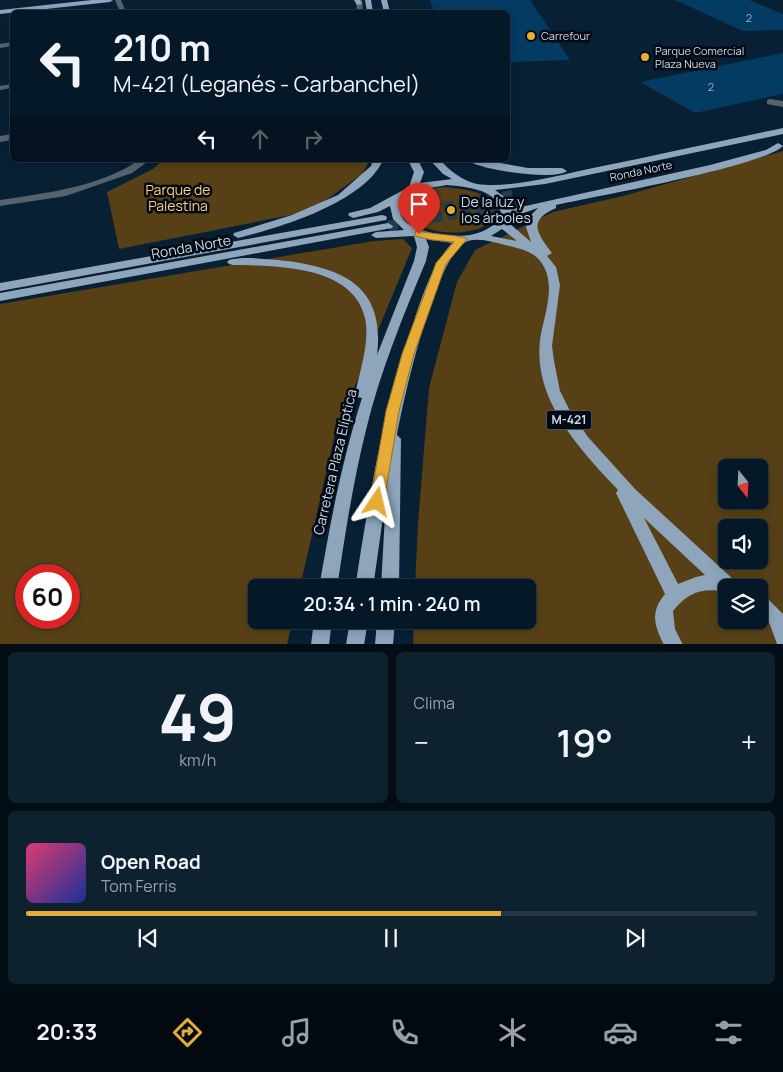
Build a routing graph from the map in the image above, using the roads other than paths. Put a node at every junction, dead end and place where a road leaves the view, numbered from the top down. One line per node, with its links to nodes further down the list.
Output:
1 (110, 0): 2 (main road)
2 (18, 10)
3 (770, 102): 4 (street)
4 (783, 104)
5 (782, 132): 7 (main road); 16 (main road, Ronda Norte)
6 (781, 145): 14 (main road, Ronda Norte); 18 (main road, Ronda Norte)
7 (676, 154): 12 (main road); 13 (main road)
8 (142, 162): 19 (street)
9 (377, 162): 22 (main road)
10 (413, 162): 15 (main road)
11 (437, 162): 13 (main road)
12 (478, 162)
13 (476, 186): 15 (main road); 20 (main road)
14 (631, 186): 20 (main road, Ronda Norte); 28 (main road)
15 (414, 188): 17 (main road)
16 (513, 194)
17 (399, 198): 21 (main road); 22 (main road)
18 (522, 202)
19 (0, 203)
20 (505, 220): 23 (main road, Ronda Norte); 25 (main road)
21 (418, 233): 24 (main road); 26 (main road); 33 (main road, Carretera Plaza Elíptica)
22 (238, 235): 27 (main road)
23 (476, 237): 24 (main road); 25 (main road)
24 (462, 239): 32 (main road)
25 (526, 247): 28 (main road)
26 (233, 262): 29 (main road); 33 (main road)
27 (118, 265): 29 (main road, Ronda Norte); 30 (main road, Ronda Norte)
28 (553, 275): 34 (main road, M-421)
29 (86, 282): 31 (main road, Ronda Norte)
30 (0, 287)
31 (0, 297)
32 (393, 411): 36 (main road); 37 (main road)
33 (359, 429): 35 (main road, Carretera Plaza Elíptica)
34 (618, 482): 38 (main road, M-421); 40 (main road, M-421)
35 (329, 579)
36 (365, 579)
37 (390, 579)
38 (724, 579)
39 (718, 584): 40 (main road, M-421)
40 (674, 594): 50 (main road)
41 (768, 608): 42 (main road)
42 (779, 617): 46 (main road)
43 (322, 629): 47 (main road)
44 (358, 629): 48 (main road)
45 (385, 629): 49 (main road)
46 (783, 638)
47 (320, 644)
48 (355, 644)
49 (384, 644)
50 (674, 644)

